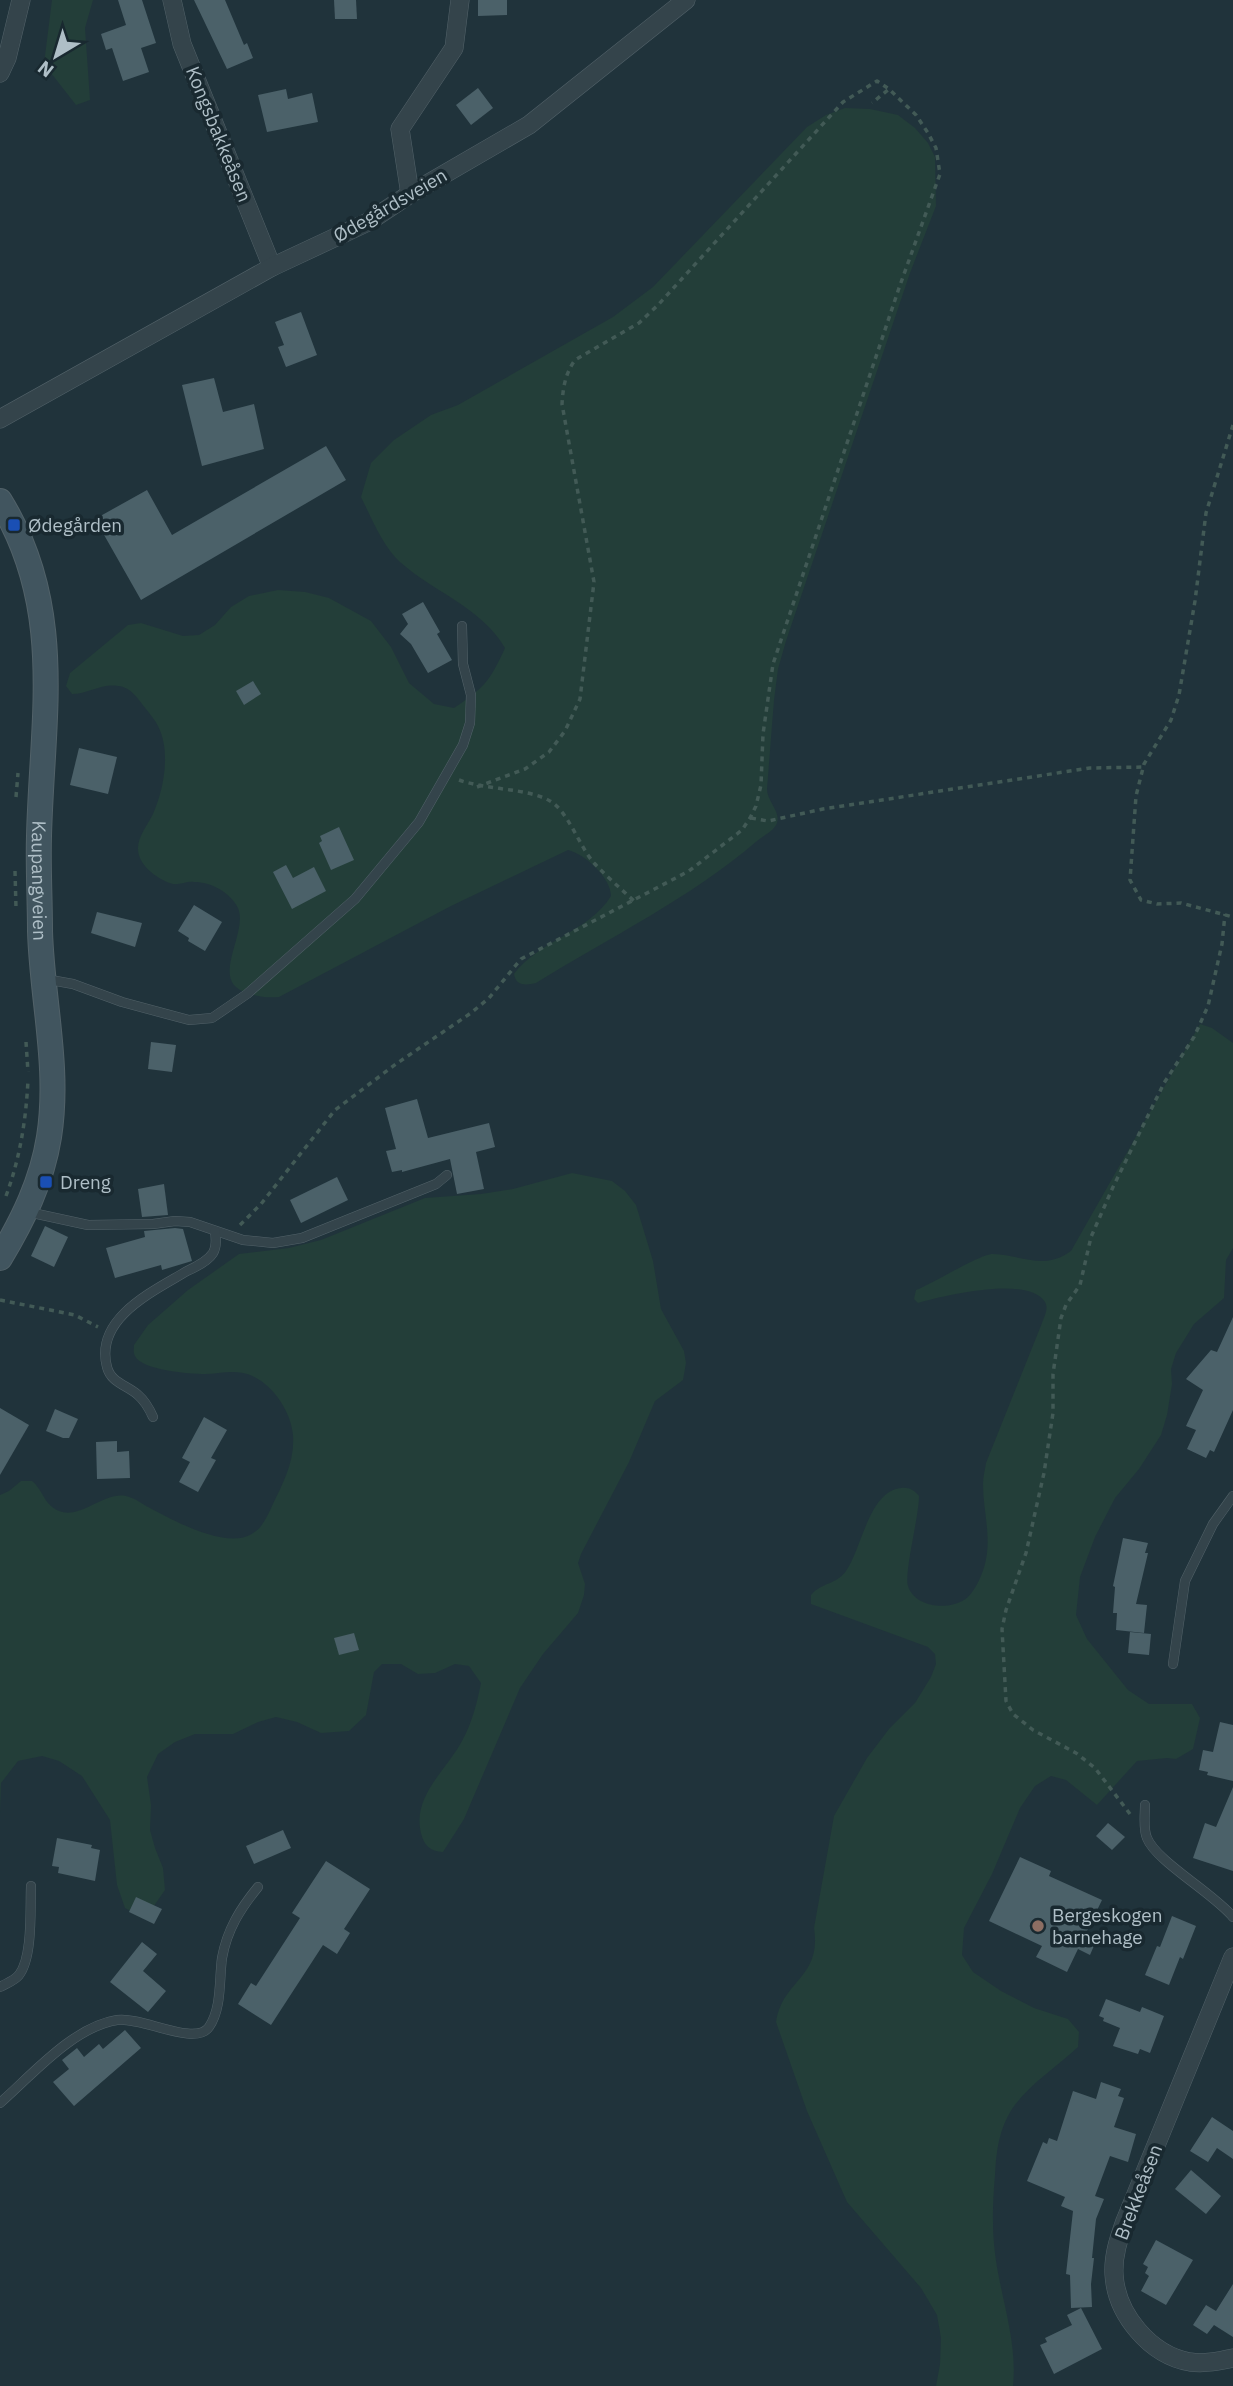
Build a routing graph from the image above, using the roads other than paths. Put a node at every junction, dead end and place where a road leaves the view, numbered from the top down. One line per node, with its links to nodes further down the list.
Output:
1 (22, 0): 5 (street)
2 (172, 0): 7 (street, Kongsbakkeåsen)
3 (460, 0): 6 (street)
4 (686, 0): 6 (street, Ødegårdsveien)
5 (0, 73)
6 (410, 194): 7 (street, Ødegårdsveien)
7 (272, 267): 8 (street, Ødegårdsveien)
8 (0, 419)
9 (0, 501): 11 (main road, Kaupangveien)
10 (462, 626): 11 (lane)
11 (43, 979): 13 (main road, Kaupangveien)
12 (447, 1175): 14 (lane)
13 (26, 1212): 14 (lane); 15 (main road, Kaupangveien)
14 (215, 1231): 16 (lane)
15 (0, 1258)
16 (153, 1417)
17 (1233, 1496): 18 (lane)
18 (1172, 1664)
19 (1144, 1805): 22 (lane)
20 (31, 1886): 24 (lane)
21 (258, 1887): 25 (lane)
22 (1233, 1917)
23 (1233, 1957): 26 (street, Brekkeåsen)
24 (0, 1987)
25 (0, 2103)
26 (1233, 2358)

